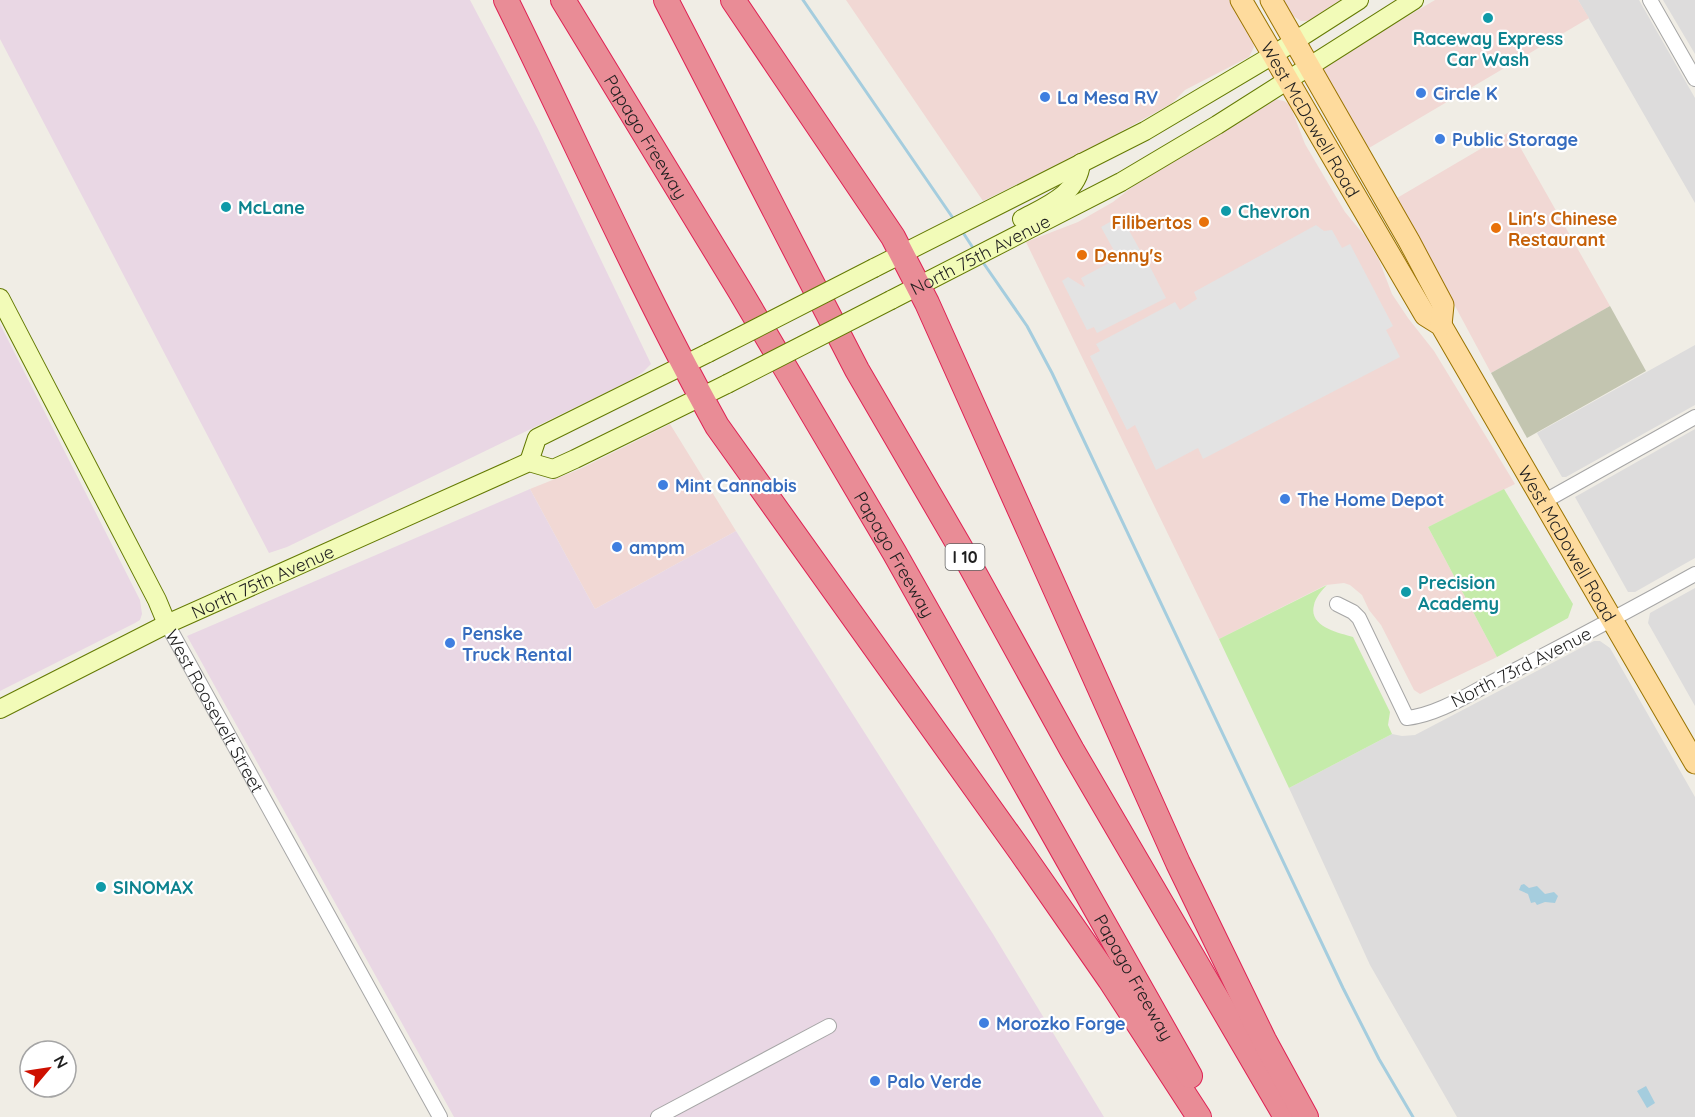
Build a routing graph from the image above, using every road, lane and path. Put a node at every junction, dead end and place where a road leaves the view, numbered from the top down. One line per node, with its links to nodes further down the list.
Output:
1 (506, 0): 21 (highway)
2 (563, 0): 37 (highway, Papago Freeway)
3 (666, 0): 38 (highway, I 10)
4 (733, 0): 17 (highway)
5 (1241, 0): 11 (main road, West McDowell Road)
6 (1271, 0): 10 (main road, West McDowell Road)
7 (1359, 0): 10 (main road, North 75th Avenue)
8 (1414, 0): 12 (main road, North 75th Avenue)
9 (1650, 0): 13 (street)
10 (1294, 42): 11 (main road, North 75th Avenue); 12 (main road, West McDowell Road)
11 (1273, 55): 14 (main road, West McDowell Road); 15 (main road, North 75th Avenue)
12 (1309, 66): 14 (main road, North 75th Avenue); 20 (main road, West McDowell Road)
13 (1694, 74)
14 (1288, 80): 16 (main road, North 75th Avenue); 20 (main road, West McDowell Road)
15 (1081, 164): 16 (main road); 17 (main road, North 75th Avenue)
16 (998, 244): 18 (main road, North 75th Avenue)
17 (902, 255): 18 (highway); 21 (main road, North 75th Avenue, bridge)
18 (918, 286): 22 (main road, North 75th Avenue, bridge); 39 (highway)
19 (0, 298): 29 (main road, West Roosevelt Street)
20 (1441, 324): 25 (main road, West McDowell Road)
21 (683, 366): 22 (highway); 24 (main road, North 75th Avenue)
22 (701, 397): 24 (main road, North 75th Avenue); 36 (highway)
23 (1695, 417): 25 (street)
24 (529, 462): 29 (main road, North 75th Avenue)
25 (1545, 501): 28 (main road, West McDowell Road)
26 (1695, 574): 28 (street, North 73rd Avenue)
27 (1337, 604): 28 (street, North 73rd Avenue)
28 (1613, 619): 31 (main road, West McDowell Road)
29 (167, 624): 30 (main road, North 75th Avenue); 34 (street, West Roosevelt Street)
30 (0, 709)
31 (1689, 739): 32 (main road, West McDowell Road)
32 (1695, 763)
33 (829, 1026): 35 (street)
34 (440, 1117)
35 (658, 1117)
36 (1199, 1117)
37 (1213, 1117)
38 (1286, 1117)
39 (1306, 1117)

